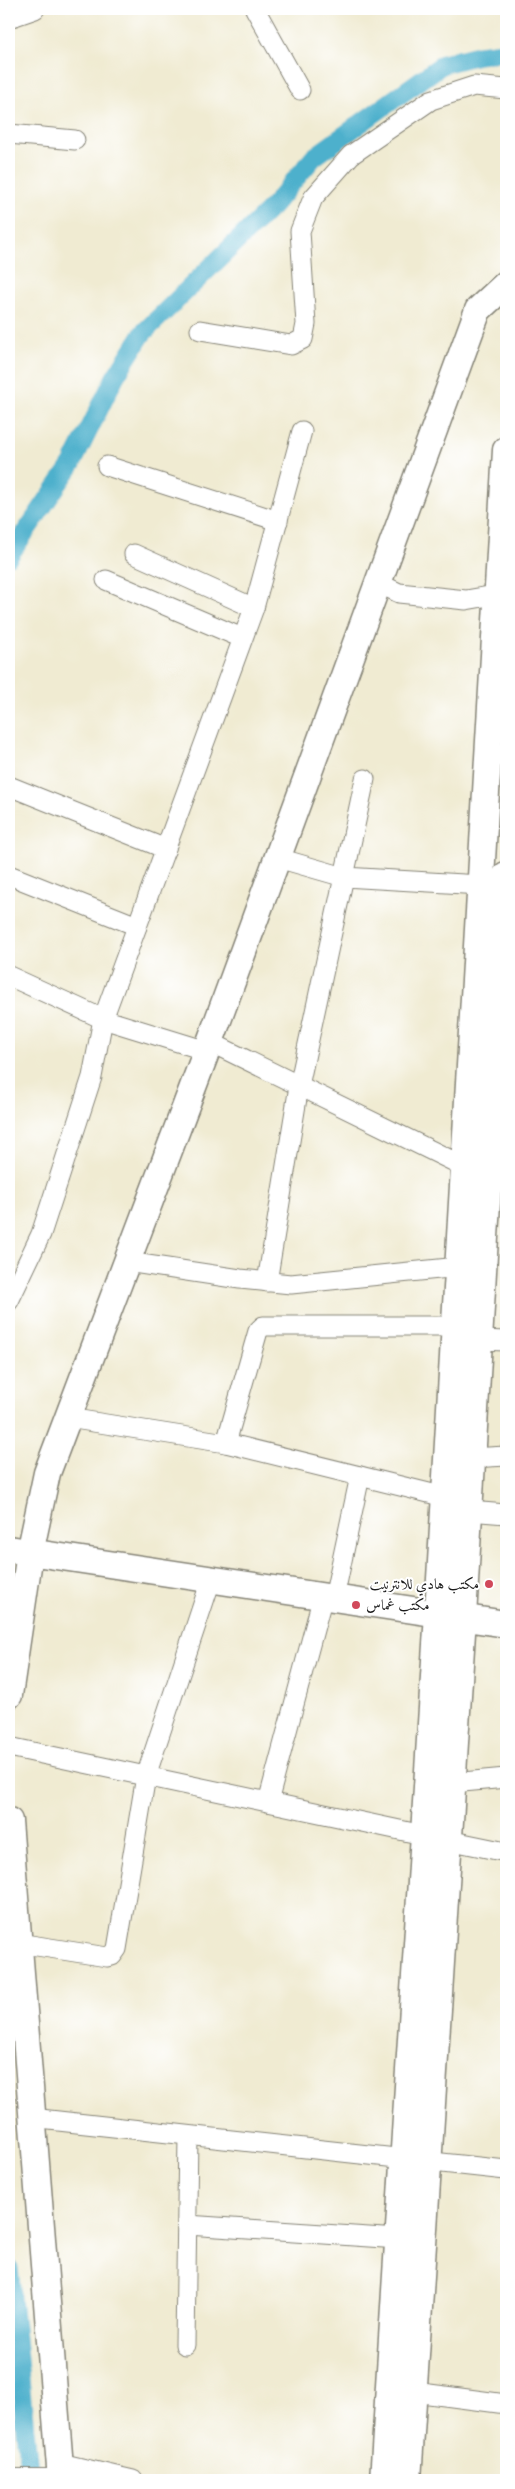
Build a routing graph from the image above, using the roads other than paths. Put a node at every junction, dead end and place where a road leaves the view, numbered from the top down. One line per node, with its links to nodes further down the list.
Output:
1 (35, 9): 3 (street)
2 (255, 9): 5 (street)
3 (9, 18)
4 (506, 89): 9 (street)
5 (300, 90)
6 (9, 134): 7 (street)
7 (75, 140)
8 (506, 284): 16 (street)
9 (200, 330)
10 (302, 431): 13 (street)
11 (506, 450): 17 (street)
12 (107, 466): 13 (street)
13 (278, 521): 18 (street)
14 (134, 554): 18 (street)
15 (106, 580): 19 (street)
16 (378, 583): 17 (street); 23 (street)
17 (502, 594): 27 (street)
18 (254, 608): 19 (street)
19 (242, 638): 22 (street)
20 (365, 779): 26 (street)
21 (9, 786): 22 (street)
22 (166, 849): 28 (street)
23 (278, 858): 26 (street); 31 (street)
24 (9, 875): 28 (street)
25 (506, 875): 34 (street)
26 (344, 877): 27 (street); 32 (street)
27 (481, 885): 33 (street)
28 (137, 926): 30 (street)
29 (9, 976): 30 (street)
30 (103, 1019): 31 (street); 38 (street)
31 (209, 1046): 32 (street); 35 (street)
32 (299, 1086): 33 (street); 37 (street)
33 (464, 1167): 34 (street); 36 (street)
34 (498, 1180): 40 (street)
35 (127, 1262): 37 (street); 42 (street)
36 (458, 1268): 37 (street); 39 (street)
37 (266, 1282)
38 (9, 1301)
39 (455, 1326): 43 (street); 47 (street)
40 (479, 1340): 41 (street); 45 (street)
41 (506, 1341)
42 (68, 1418): 43 (street); 50 (street)
43 (226, 1443): 46 (street)
44 (506, 1456): 45 (street)
45 (472, 1458): 48 (street)
46 (360, 1476): 47 (street); 52 (street)
47 (445, 1497): 53 (street)
48 (469, 1511): 49 (street); 53 (street)
49 (506, 1514)
50 (19, 1551): 51 (street); 55 (street)
51 (211, 1580): 52 (street); 57 (street)
52 (328, 1597): 53 (street); 60 (street)
53 (450, 1615): 54 (street); 59 (street); 62 (street)
54 (506, 1624)
55 (9, 1695)
56 (9, 1748): 57 (street)
57 (146, 1776): 60 (street); 64 (street)
58 (506, 1778): 59 (street)
59 (452, 1783): 62 (street)
60 (268, 1802): 62 (street)
61 (9, 1821): 64 (street)
62 (436, 1837): 63 (street); 67 (street)
63 (506, 1852)
64 (18, 1943): 65 (street)
65 (31, 2118): 66 (street); 74 (street)
66 (188, 2136): 67 (street); 69 (street)
67 (416, 2161): 68 (street); 70 (street); 72 (street)
68 (506, 2170)
69 (187, 2225): 70 (street); 71 (street)
70 (399, 2239): 77 (street)
71 (185, 2345)
72 (414, 2392): 73 (street); 78 (street)
73 (506, 2404)
74 (59, 2473): 75 (lane); 76 (street)
75 (10, 2474)
76 (133, 2480)
77 (383, 2480)
78 (408, 2480)

